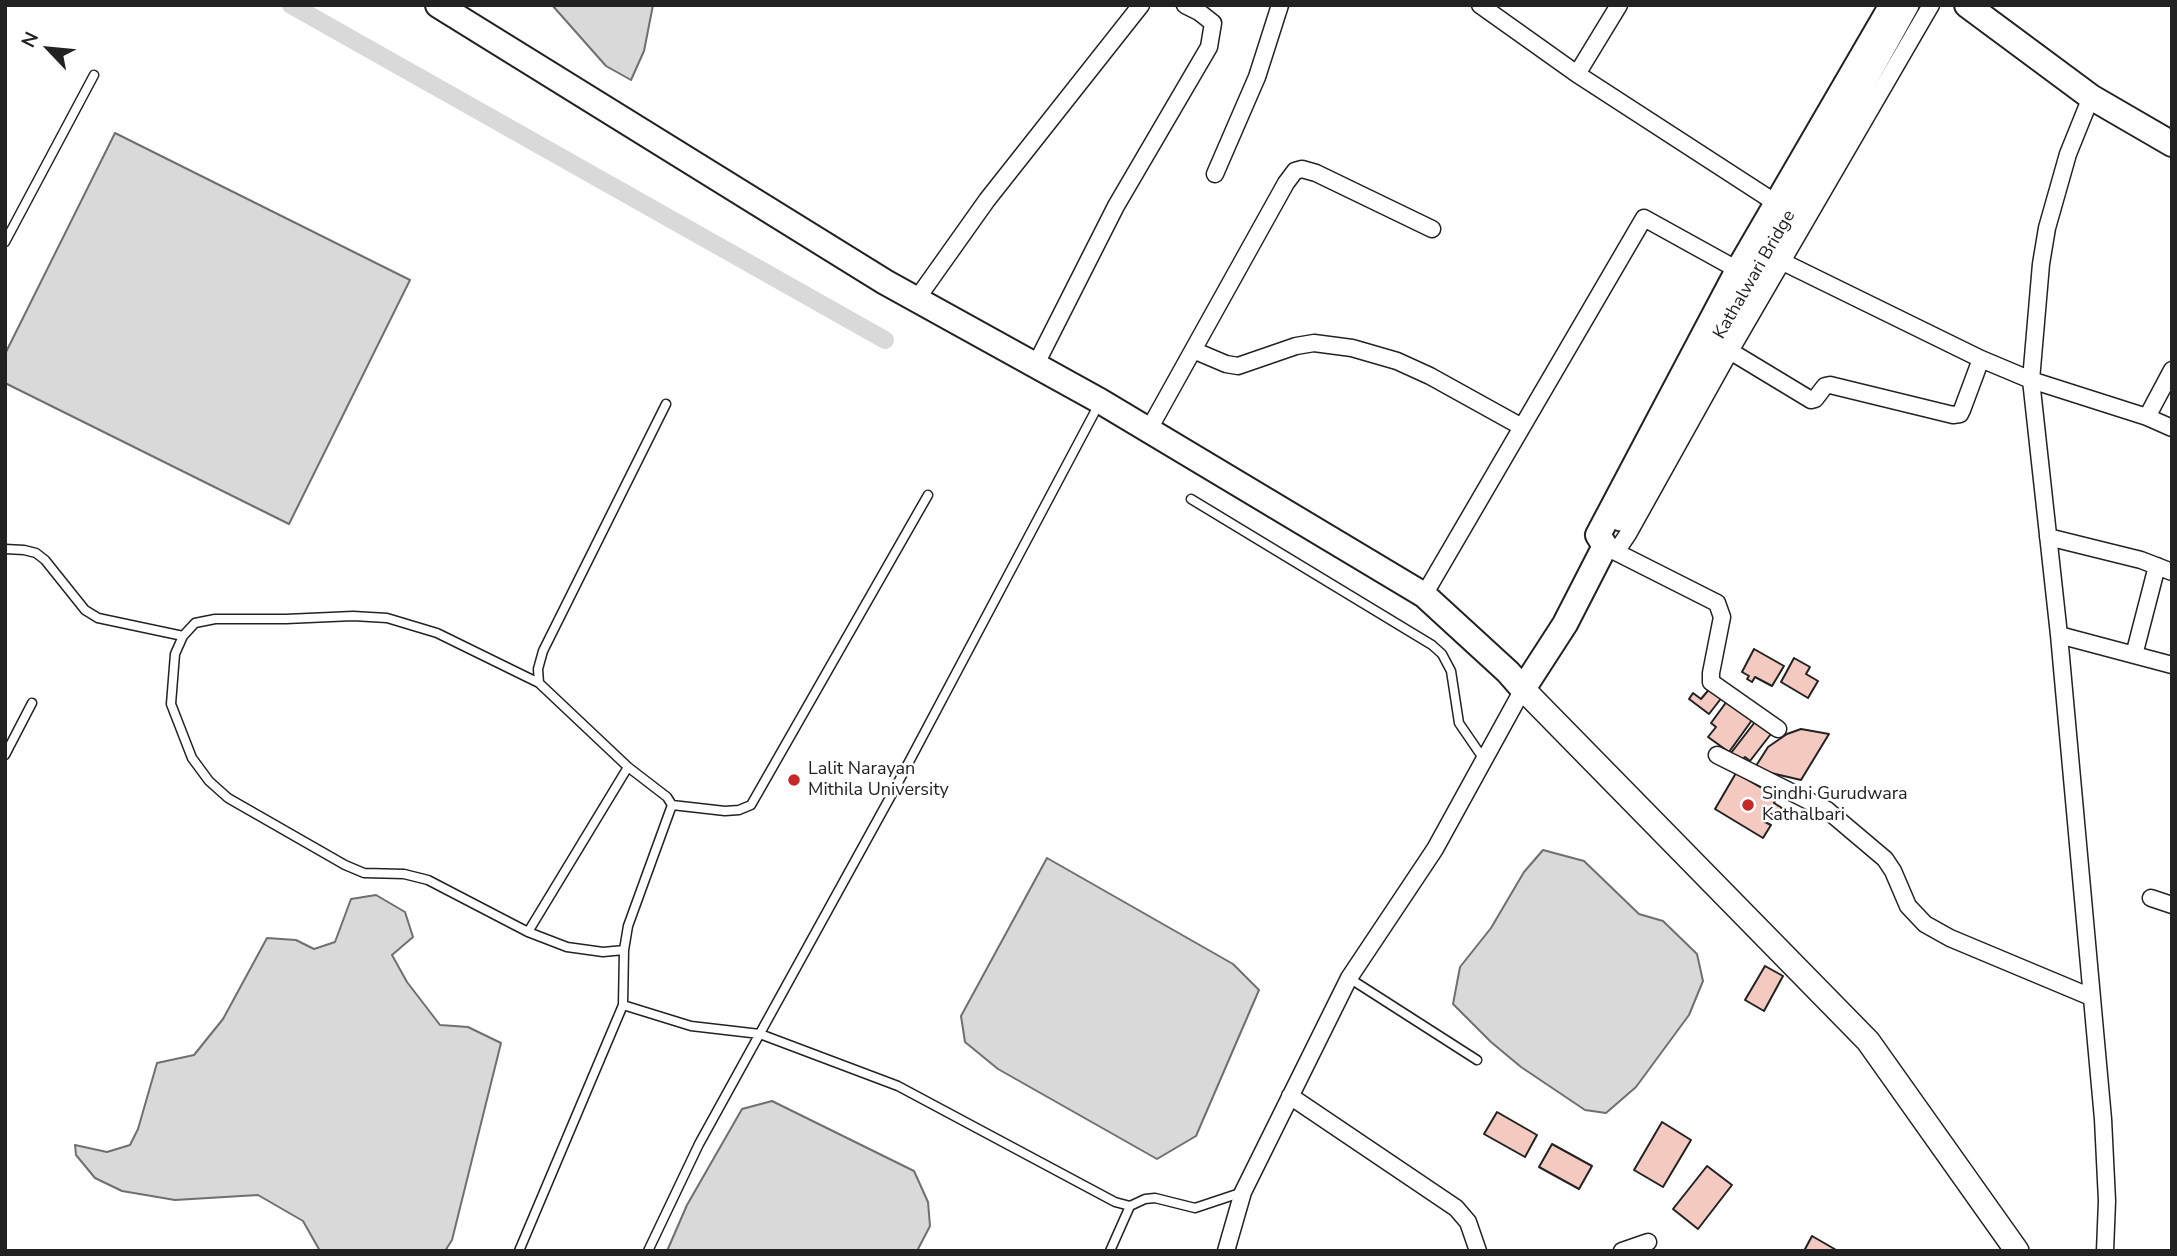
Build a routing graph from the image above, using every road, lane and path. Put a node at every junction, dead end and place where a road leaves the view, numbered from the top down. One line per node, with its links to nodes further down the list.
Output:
1 (438, 5): 21 (main road)
2 (1141, 5): 21 (street)
3 (1185, 5): 25 (street)
4 (1280, 5): 15 (street)
5 (1619, 5): 11 (street)
6 (1892, 5): 16 (main road)
7 (1907, 5): 38 (main road, Kathalwari Bridge)
8 (1931, 5): 19 (street)
9 (1967, 5): 13 (main road)
10 (1483, 6): 11 (street)
11 (1577, 74): 16 (street)
12 (94, 75): 18 (lane)
13 (2091, 97): 14 (main road); 27 (street)
14 (2172, 144)
15 (1215, 174)
16 (1776, 203): 20 (main road)
17 (1432, 229): 22 (street)
18 (5, 242)
19 (1783, 262): 23 (street); 24 (street)
20 (1738, 270): 31 (street); 38 (main road)
21 (916, 300): 25 (main road)
22 (1193, 350): 31 (street); 33 (street)
23 (1730, 351): 24 (street); 38 (street)
24 (1981, 359): 27 (street)
25 (1035, 366): 28 (main road)
26 (2172, 370): 30 (street)
27 (2031, 380): 30 (street); 36 (street)
28 (1100, 401): 33 (main road); 61 (lane)
29 (666, 404): 45 (lane)
30 (2147, 417): 32 (street)
31 (1522, 428): 40 (street)
32 (2172, 428)
33 (1148, 431): 40 (main road)
34 (928, 495): 53 (lane)
35 (1191, 499): 51 (lane)
36 (2048, 537): 39 (street); 41 (street)
37 (5, 549): 42 (lane)
38 (1610, 549): 46 (main road); 48 (street)
39 (2164, 569): 43 (street)
40 (1424, 595): 46 (main road)
41 (2059, 635): 43 (street); 59 (street)
42 (183, 636): 45 (lane); 56 (lane)
43 (2134, 655): 44 (street)
44 (2172, 665)
45 (539, 683): 52 (lane)
46 (1522, 689): 51 (street); 73 (main road)
47 (32, 704): 49 (lane)
48 (1778, 729)
49 (5, 755)
50 (1717, 755): 59 (street)
51 (1485, 761): 58 (street)
52 (628, 767): 53 (lane); 56 (lane)
53 (672, 805): 57 (lane)
54 (2151, 898): 55 (street)
55 (2172, 905)
56 (528, 932): 57 (lane)
57 (624, 950): 60 (lane)
58 (1349, 978): 62 (lane); 63 (street)
59 (2091, 997): 74 (street)
60 (624, 1005): 61 (lane); 67 (lane)
61 (760, 1034): 65 (lane); 68 (lane)
62 (1477, 1060)
63 (1290, 1096): 64 (street); 71 (street)
64 (1243, 1192): 65 (lane); 70 (street)
65 (1130, 1206): 69 (lane)
66 (1648, 1242): 72 (street)
67 (519, 1251)
68 (648, 1251)
69 (1110, 1251)
70 (1226, 1251)
71 (1478, 1251)
72 (1622, 1251)
73 (2017, 1251)
74 (2105, 1251)

